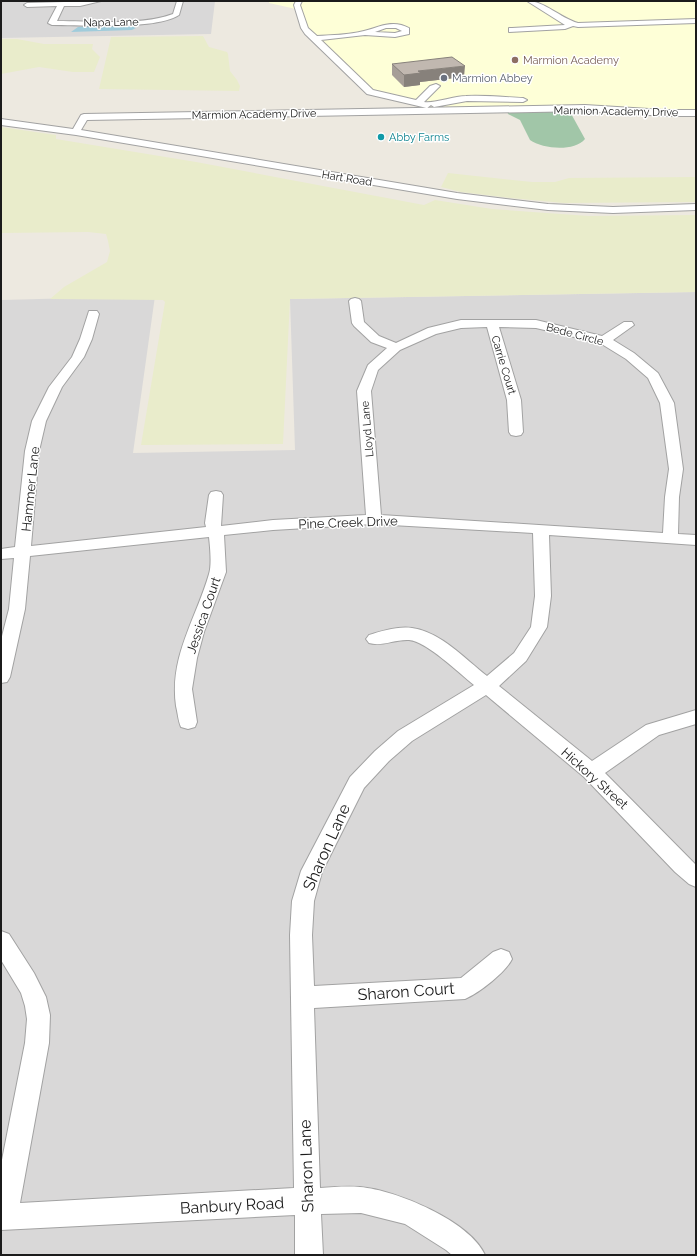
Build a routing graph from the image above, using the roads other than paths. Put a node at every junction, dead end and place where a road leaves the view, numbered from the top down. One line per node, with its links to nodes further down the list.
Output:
1 (98, 1): 5 (street)
2 (180, 1): 5 (street, Napa Lane)
3 (299, 1): 11 (street, Marmion Academy Drive)
4 (530, 1): 8 (street)
5 (62, 4): 6 (street)
6 (27, 5)
7 (694, 21): 8 (street)
8 (567, 25): 10 (street)
9 (405, 28): 11 (street)
10 (512, 30)
11 (314, 39): 13 (street, Marmion Academy Drive)
12 (436, 86): 13 (street)
13 (418, 102): 14 (street, Marmion Academy Drive)
14 (429, 106): 15 (street); 16 (street, Marmion Academy Drive)
15 (550, 109): 16 (street, Marmion Academy Drive); 17 (street, Marmion Academy Drive)
16 (440, 111): 19 (street, Marmion Academy Drive)
17 (696, 113)
18 (1, 122): 19 (street, Hart Road)
19 (76, 132): 20 (street, Hart Road)
20 (696, 207)
21 (354, 301): 26 (street)
22 (93, 314): 34 (street, Hammer Lane)
23 (492, 323): 25 (street, Bede Circle); 26 (street, Bede Circle); 27 (street, Carrie Court)
24 (628, 325): 25 (street)
25 (604, 340): 32 (street, Bede Circle)
26 (396, 347): 29 (street, Lloyd Lane)
27 (516, 432)
28 (216, 495): 31 (street, Jessica Court)
29 (374, 519): 30 (street, Pine Creek Drive); 31 (street, Pine Creek Drive)
30 (541, 529): 32 (street, Pine Creek Drive); 38 (street, Sharon Lane)
31 (215, 532): 34 (street, Pine Creek Drive); 40 (street, Jessica Court)
32 (670, 538): 33 (street, Pine Creek Drive)
33 (696, 540)
34 (23, 552): 35 (street, Pine Creek Drive); 37 (street, Hammer Lane)
35 (1, 554)
36 (375, 639): 38 (street, Hickory Street)
37 (1, 674)
38 (487, 686): 41 (street, Hickory Street); 45 (street, Sharon Lane)
39 (696, 717): 41 (street)
40 (188, 722)
41 (591, 772): 42 (street, Hickory Street)
42 (696, 878)
43 (1, 941): 47 (street)
44 (500, 959): 45 (street, Sharon Court)
45 (302, 998): 46 (street, Sharon Lane)
46 (307, 1201): 47 (street, Banbury Road); 48 (street, Sharon Lane); 49 (street, Banbury Road)
47 (3, 1217)
48 (309, 1255)
49 (471, 1255)

